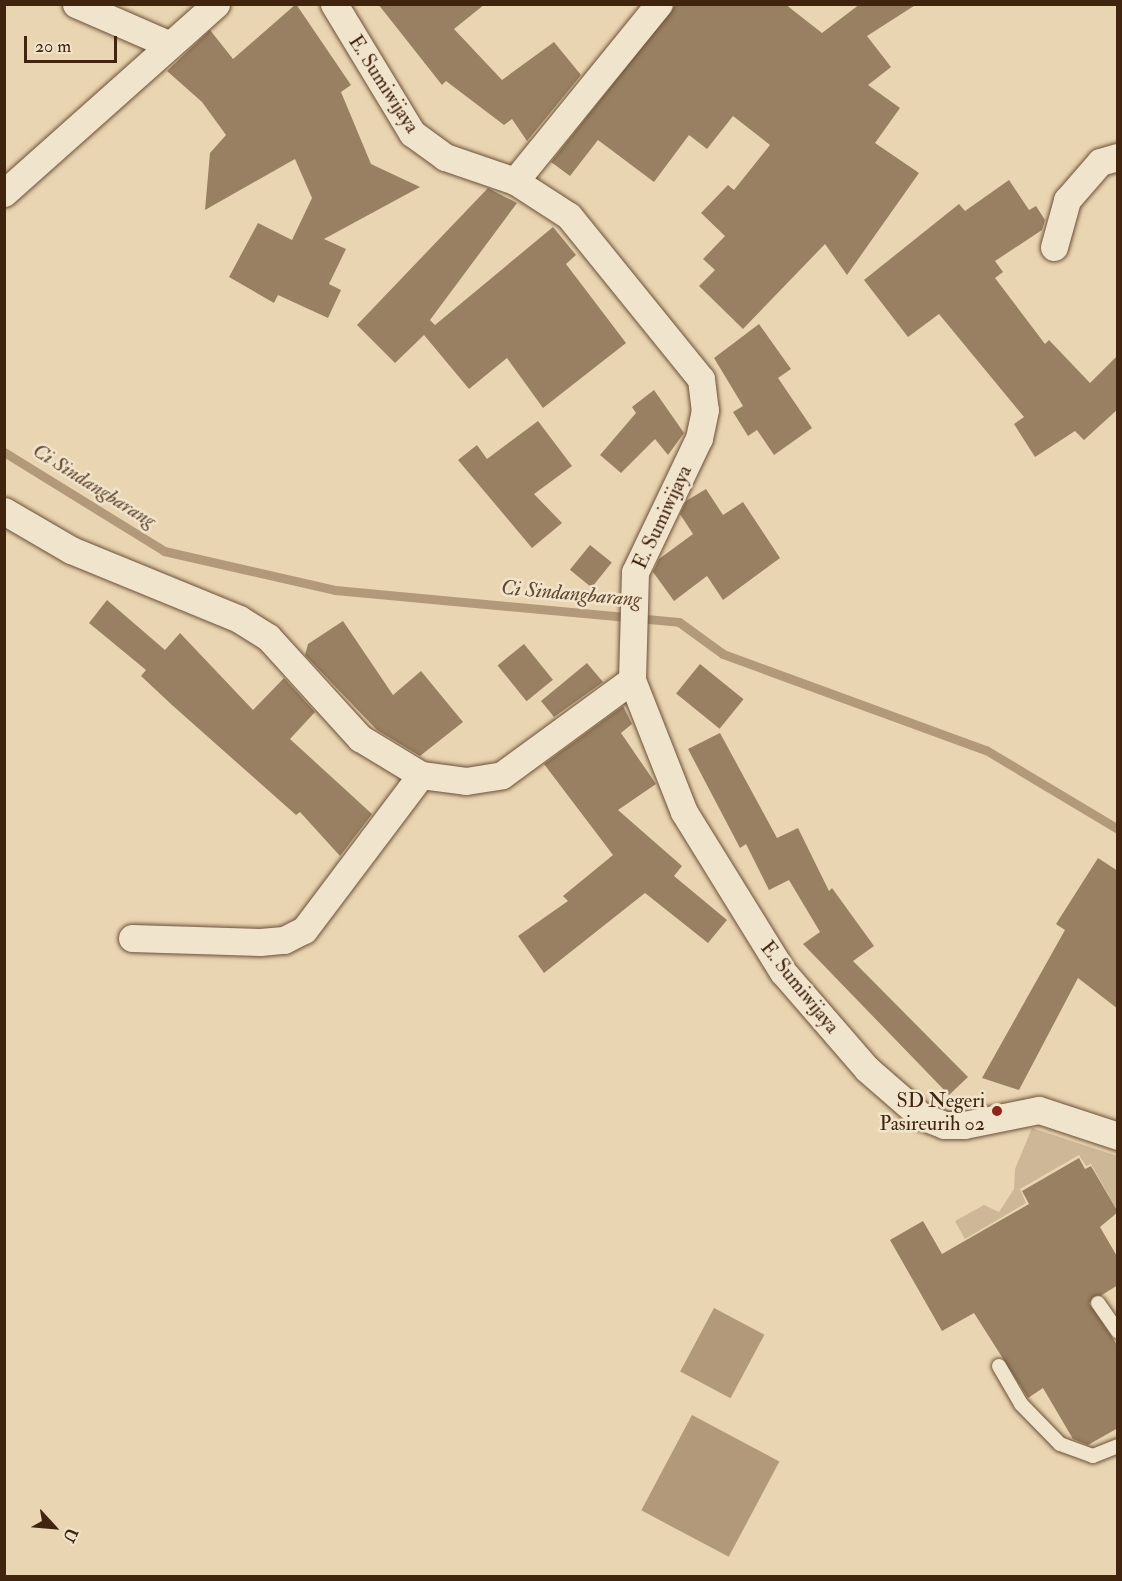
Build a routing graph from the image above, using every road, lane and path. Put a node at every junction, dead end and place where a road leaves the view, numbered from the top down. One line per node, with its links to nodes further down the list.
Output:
1 (76, 4): 5 (street)
2 (216, 4): 5 (street)
3 (334, 4): 7 (street, E. Sumiwijaya)
4 (659, 4): 7 (street)
5 (168, 44): 8 (street)
6 (1118, 157): 9 (street)
7 (515, 181): 11 (street, E. Sumiwijaya)
8 (4, 193)
9 (1054, 246)
10 (4, 511): 12 (street)
11 (632, 671): 12 (street); 14 (street, E. Sumiwijaya)
12 (420, 775): 13 (street)
13 (132, 938)
14 (1118, 1136)
15 (1098, 1303): 16 (lane)
16 (1118, 1332)
17 (999, 1366): 18 (lane)
18 (1118, 1446)

